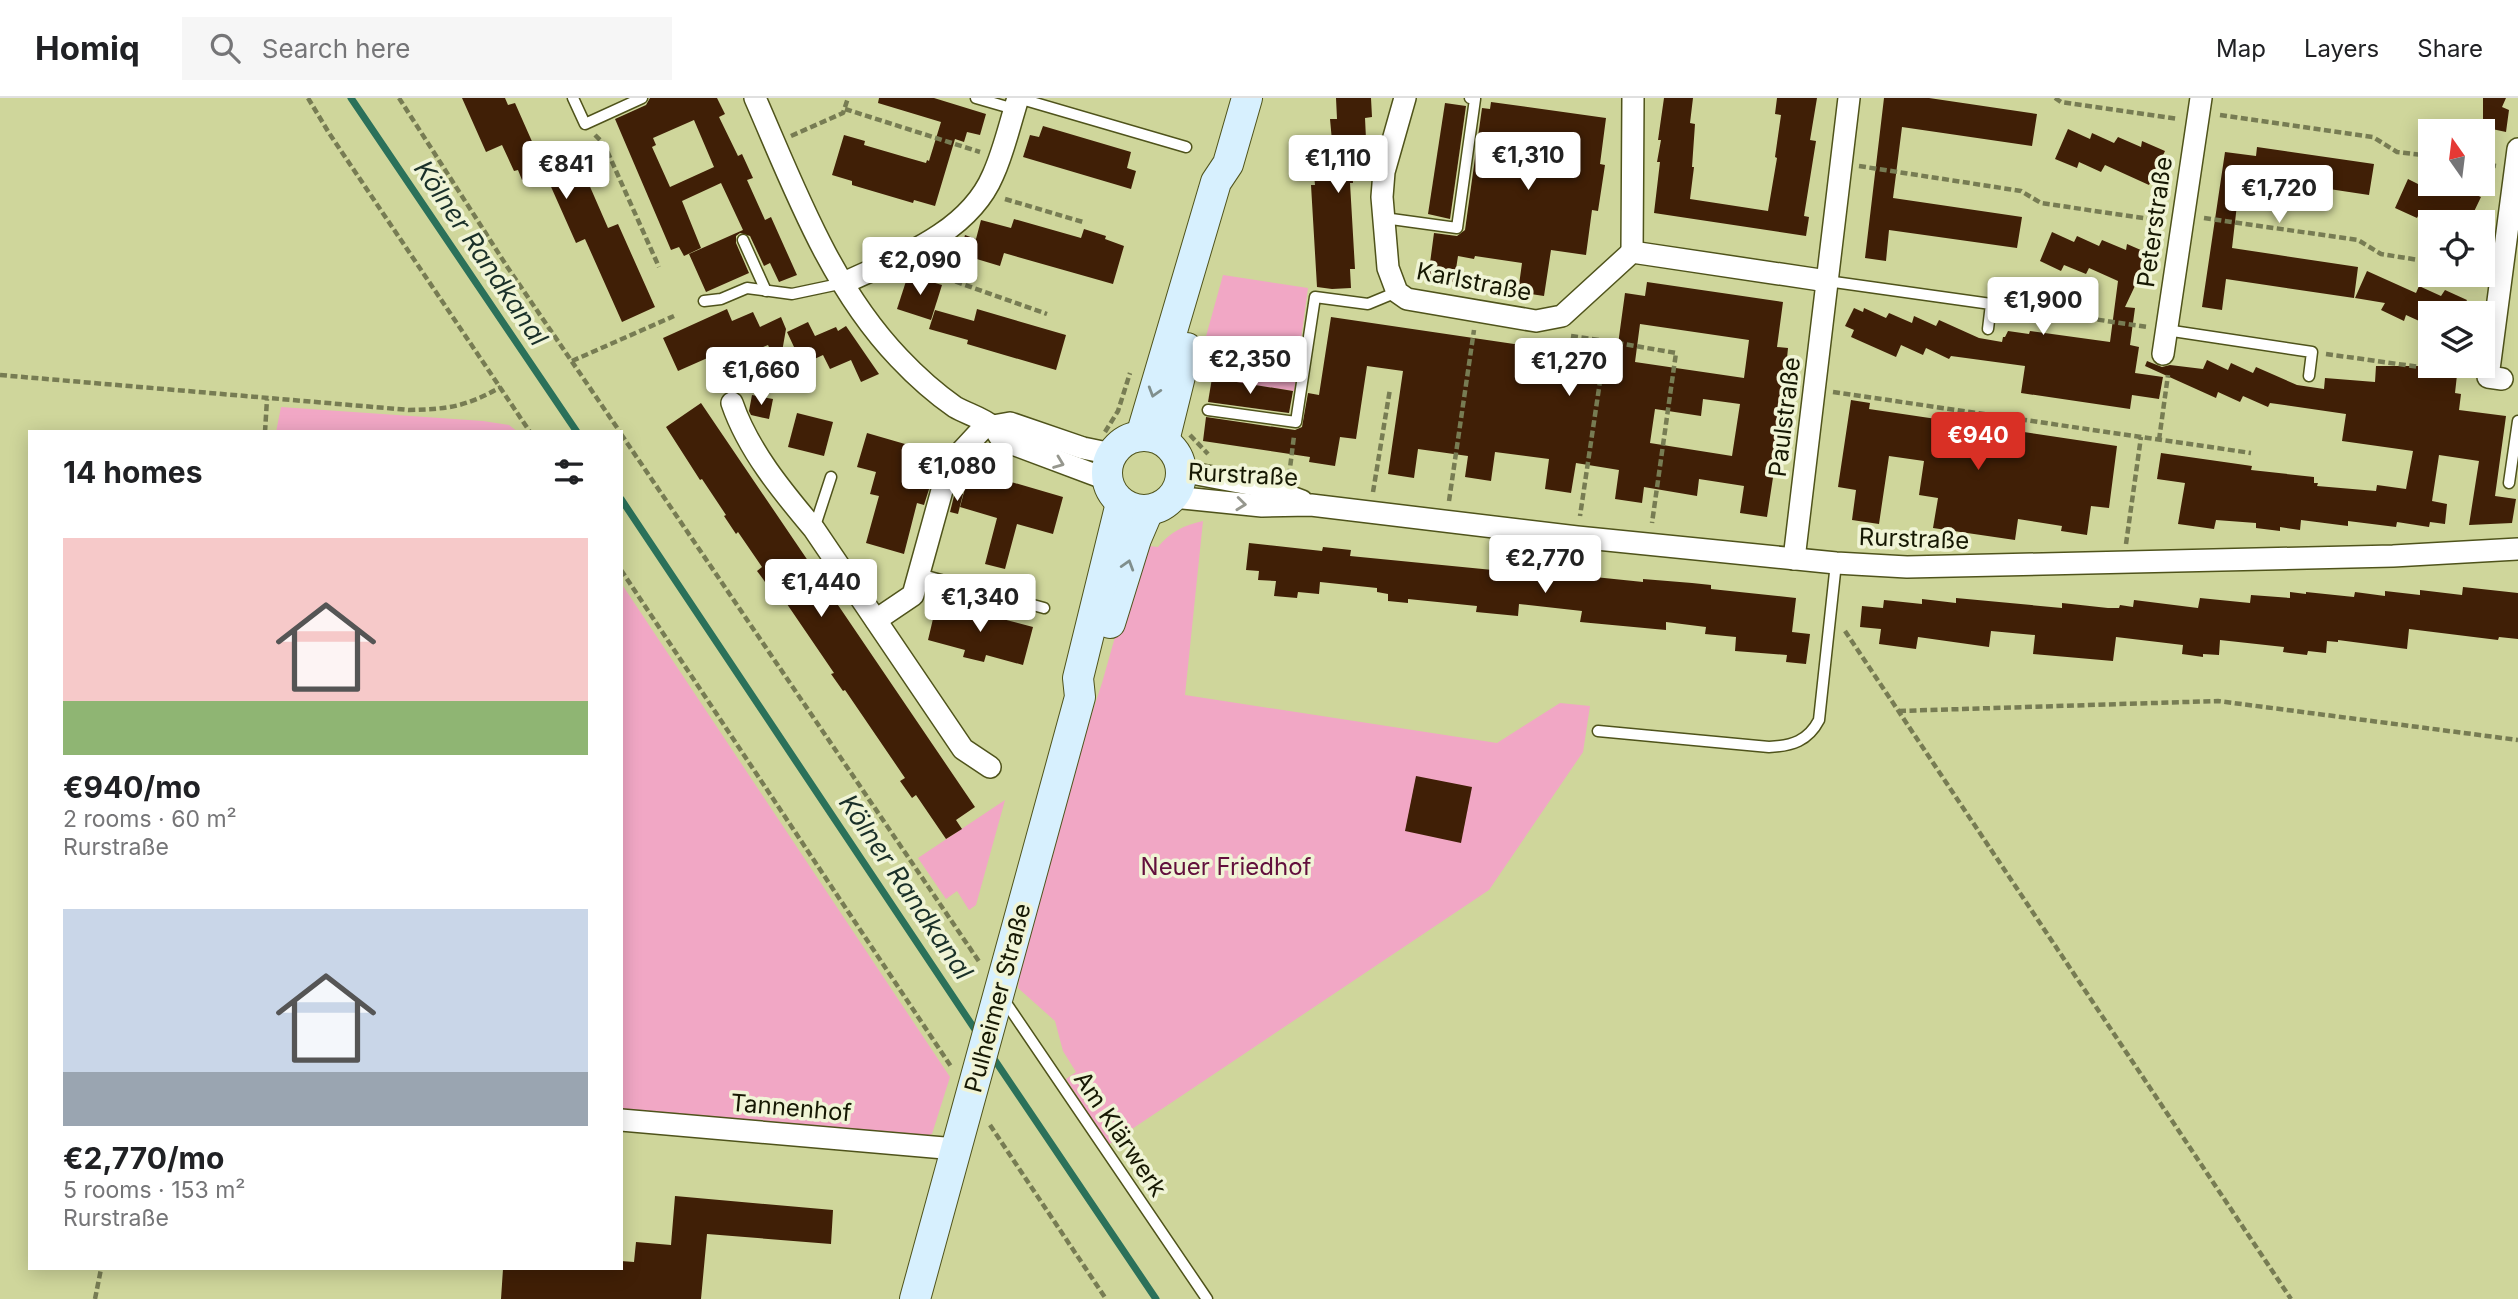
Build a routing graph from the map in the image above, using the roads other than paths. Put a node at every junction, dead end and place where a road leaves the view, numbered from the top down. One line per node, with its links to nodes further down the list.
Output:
1 (573, 98): 2 (lane)
2 (642, 98)
3 (755, 98): 18 (street, Rurstraße)
4 (976, 98): 10 (lane)
5 (1247, 98): 31 (main road)
6 (1405, 98): 14 (street, Karlstraße)
7 (1470, 98): 14 (lane)
8 (1633, 98): 16 (street)
9 (1849, 98): 17 (street, Paulstraße)
10 (1017, 102): 12 (lane); 18 (street)
11 (2199, 111): 23 (street, Peterstraße)
12 (1186, 147)
13 (2518, 149): 26 (street)
14 (1384, 218): 20 (street, Karlstraße)
15 (743, 240): 19 (lane)
16 (1632, 252): 17 (street); 20 (street, Karlstraße)
17 (1827, 281): 22 (lane); 37 (street, Paulstraße)
18 (844, 283): 19 (lane); 30 (street, Rurstraße)
19 (766, 291): 21 (lane)
20 (1397, 292): 28 (lane)
21 (704, 301)
22 (1988, 329)
23 (2166, 330): 24 (street, Peterstraße); 25 (lane)
24 (2163, 354)
25 (2309, 376)
26 (2500, 378)
27 (732, 403): 35 (street)
28 (1208, 410)
29 (2518, 421): 33 (lane)
30 (990, 425): 34 (street, Rurstraße); 39 (street)
31 (1152, 439): 34 (main road); 34 (main road)
32 (831, 477): 35 (lane)
33 (2510, 483)
34 (1140, 486): 37 (street, Rurstraße); 44 (main road, Pulheimer Straße)
35 (814, 529): 41 (street)
36 (2518, 549): 38 (street, Rurstraße)
37 (1794, 559): 38 (street, Rurstraße)
38 (1836, 563): 42 (lane)
39 (919, 574): 40 (lane); 41 (street)
40 (1044, 608)
41 (877, 620): 43 (street)
42 (1598, 730)
43 (990, 767)
44 (991, 980): 46 (main road, Pulheimer Straße); 48 (lane, Am Klärwerk)
45 (623, 1120): 46 (street, Tannenhof)
46 (956, 1149): 47 (main road, Pulheimer Straße)
47 (915, 1299)
48 (1207, 1299)

